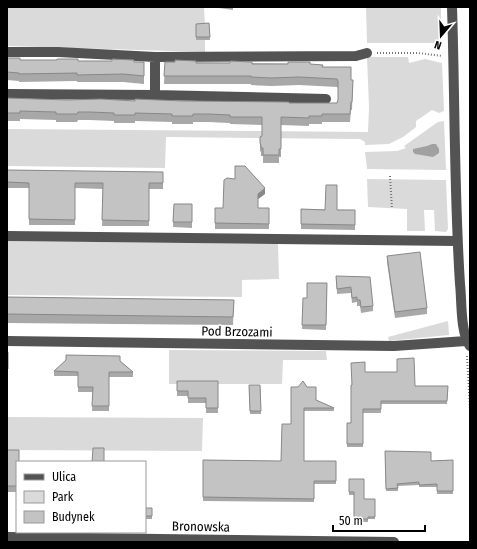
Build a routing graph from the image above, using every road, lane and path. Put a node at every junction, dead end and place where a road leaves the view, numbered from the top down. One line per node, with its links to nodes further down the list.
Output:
1 (452, 7): 4 (street)
2 (7, 52): 5 (street)
3 (367, 53): 4 (path); 5 (street)
4 (454, 56): 12 (street)
5 (155, 57): 7 (street)
6 (7, 94): 7 (street)
7 (155, 96): 8 (street)
8 (326, 99)
9 (390, 176): 10 (path)
10 (392, 209)
11 (7, 236): 12 (street)
12 (457, 241): 14 (street)
13 (7, 341): 14 (street, Pod Brzozami)
14 (468, 344): 15 (path)
15 (470, 409)
16 (7, 537): 17 (street, Bronowska)
17 (394, 542)

